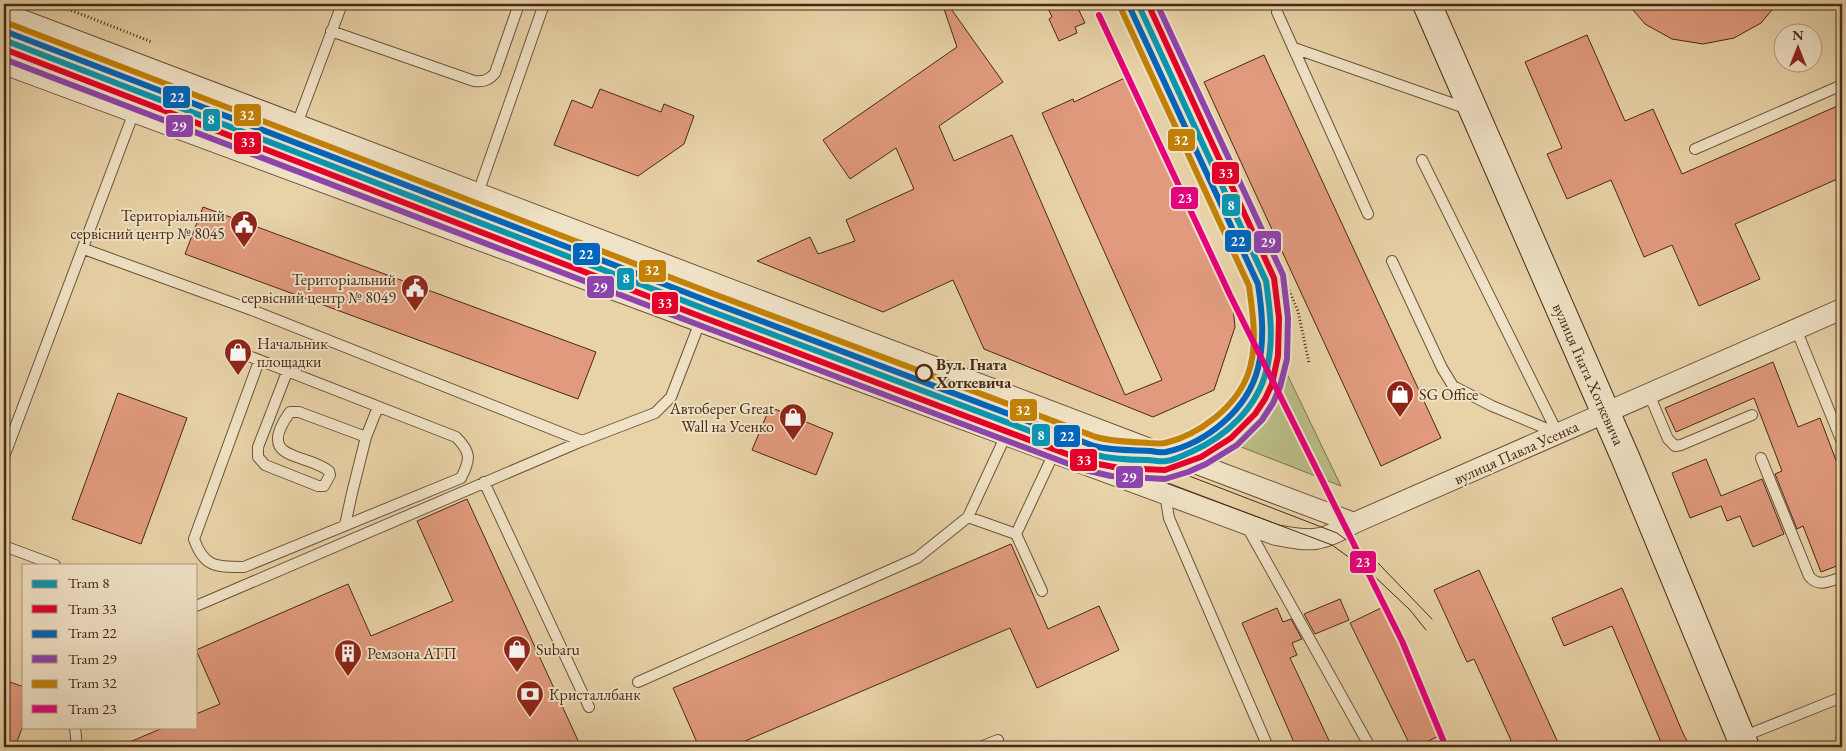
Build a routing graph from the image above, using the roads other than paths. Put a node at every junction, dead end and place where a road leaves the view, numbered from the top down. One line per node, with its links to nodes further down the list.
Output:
1 (342, 4): 7 (lane)
2 (520, 4): 7 (lane)
3 (544, 4): 16 (lane)
4 (1427, 4): 11 (street, вулиця Гната Хоткевича)
5 (1277, 12): 8 (lane)
6 (4, 13): 13 (street)
7 (331, 31): 13 (lane)
8 (1294, 48): 11 (lane); 17 (lane)
9 (4, 64): 12 (street, вулиця Павла Усенка)
10 (1842, 85): 14 (lane)
11 (1473, 111): 28 (street, вулиця Гната Хоткевича)
12 (134, 112): 18 (lane); 21 (street, вулиця Павла Усенка)
13 (297, 124): 16 (street)
14 (1695, 148)
15 (1422, 160): 30 (lane)
16 (478, 193): 41 (street)
17 (1368, 214)
18 (84, 249): 33 (lane); 36 (lane)
19 (1392, 261): 30 (lane)
20 (1842, 309): 22 (street, вулиця Павла Усенка)
21 (700, 322): 31 (street, вулиця Павла Усенка); 33 (lane)
22 (1796, 330): 26 (street, вулиця Павла Усенка); 34 (lane)
23 (236, 351): 24 (lane)
24 (260, 361): 25 (lane); 43 (lane)
25 (287, 372): 27 (lane); 32 (lane)
26 (1649, 394): 28 (street, вулиця Павла Усенка); 29 (lane)
27 (378, 407): 32 (lane); 43 (lane)
28 (1605, 413): 30 (street, вулиця Павла Усенка); 55 (street, вулиця Гната Хоткевича)
29 (1752, 415)
30 (1558, 434): 41 (street, вулиця Павла Усенка)
31 (1006, 435): 35 (street, вулиця Павла Усенка); 40 (lane)
32 (366, 438): 43 (lane)
33 (582, 441): 38 (lane)
34 (1842, 442)
35 (1054, 453): 39 (street, вулиця Павла Усенка); 44 (lane)
36 (4, 457)
37 (1761, 458): 47 (lane)
38 (484, 482): 49 (lane); 52 (lane)
39 (1165, 494): 42 (street, вулиця Павла Усенка); 58 (lane)
40 (968, 517): 44 (lane); 50 (lane)
41 (1354, 523): 42 (street, вулиця Павла Усенка)
42 (1245, 524): 59 (lane)
43 (345, 525)
44 (1016, 534): 48 (lane)
45 (4, 546): 46 (lane)
46 (52, 564)
47 (1842, 577)
48 (1042, 591)
49 (198, 605)
50 (638, 682)
51 (1842, 697): 55 (lane)
52 (589, 707)
53 (75, 728): 56 (lane)
54 (998, 740): 57 (lane)
55 (1743, 742)
56 (77, 747)
57 (980, 747)
58 (1268, 747)
59 (1370, 747)

